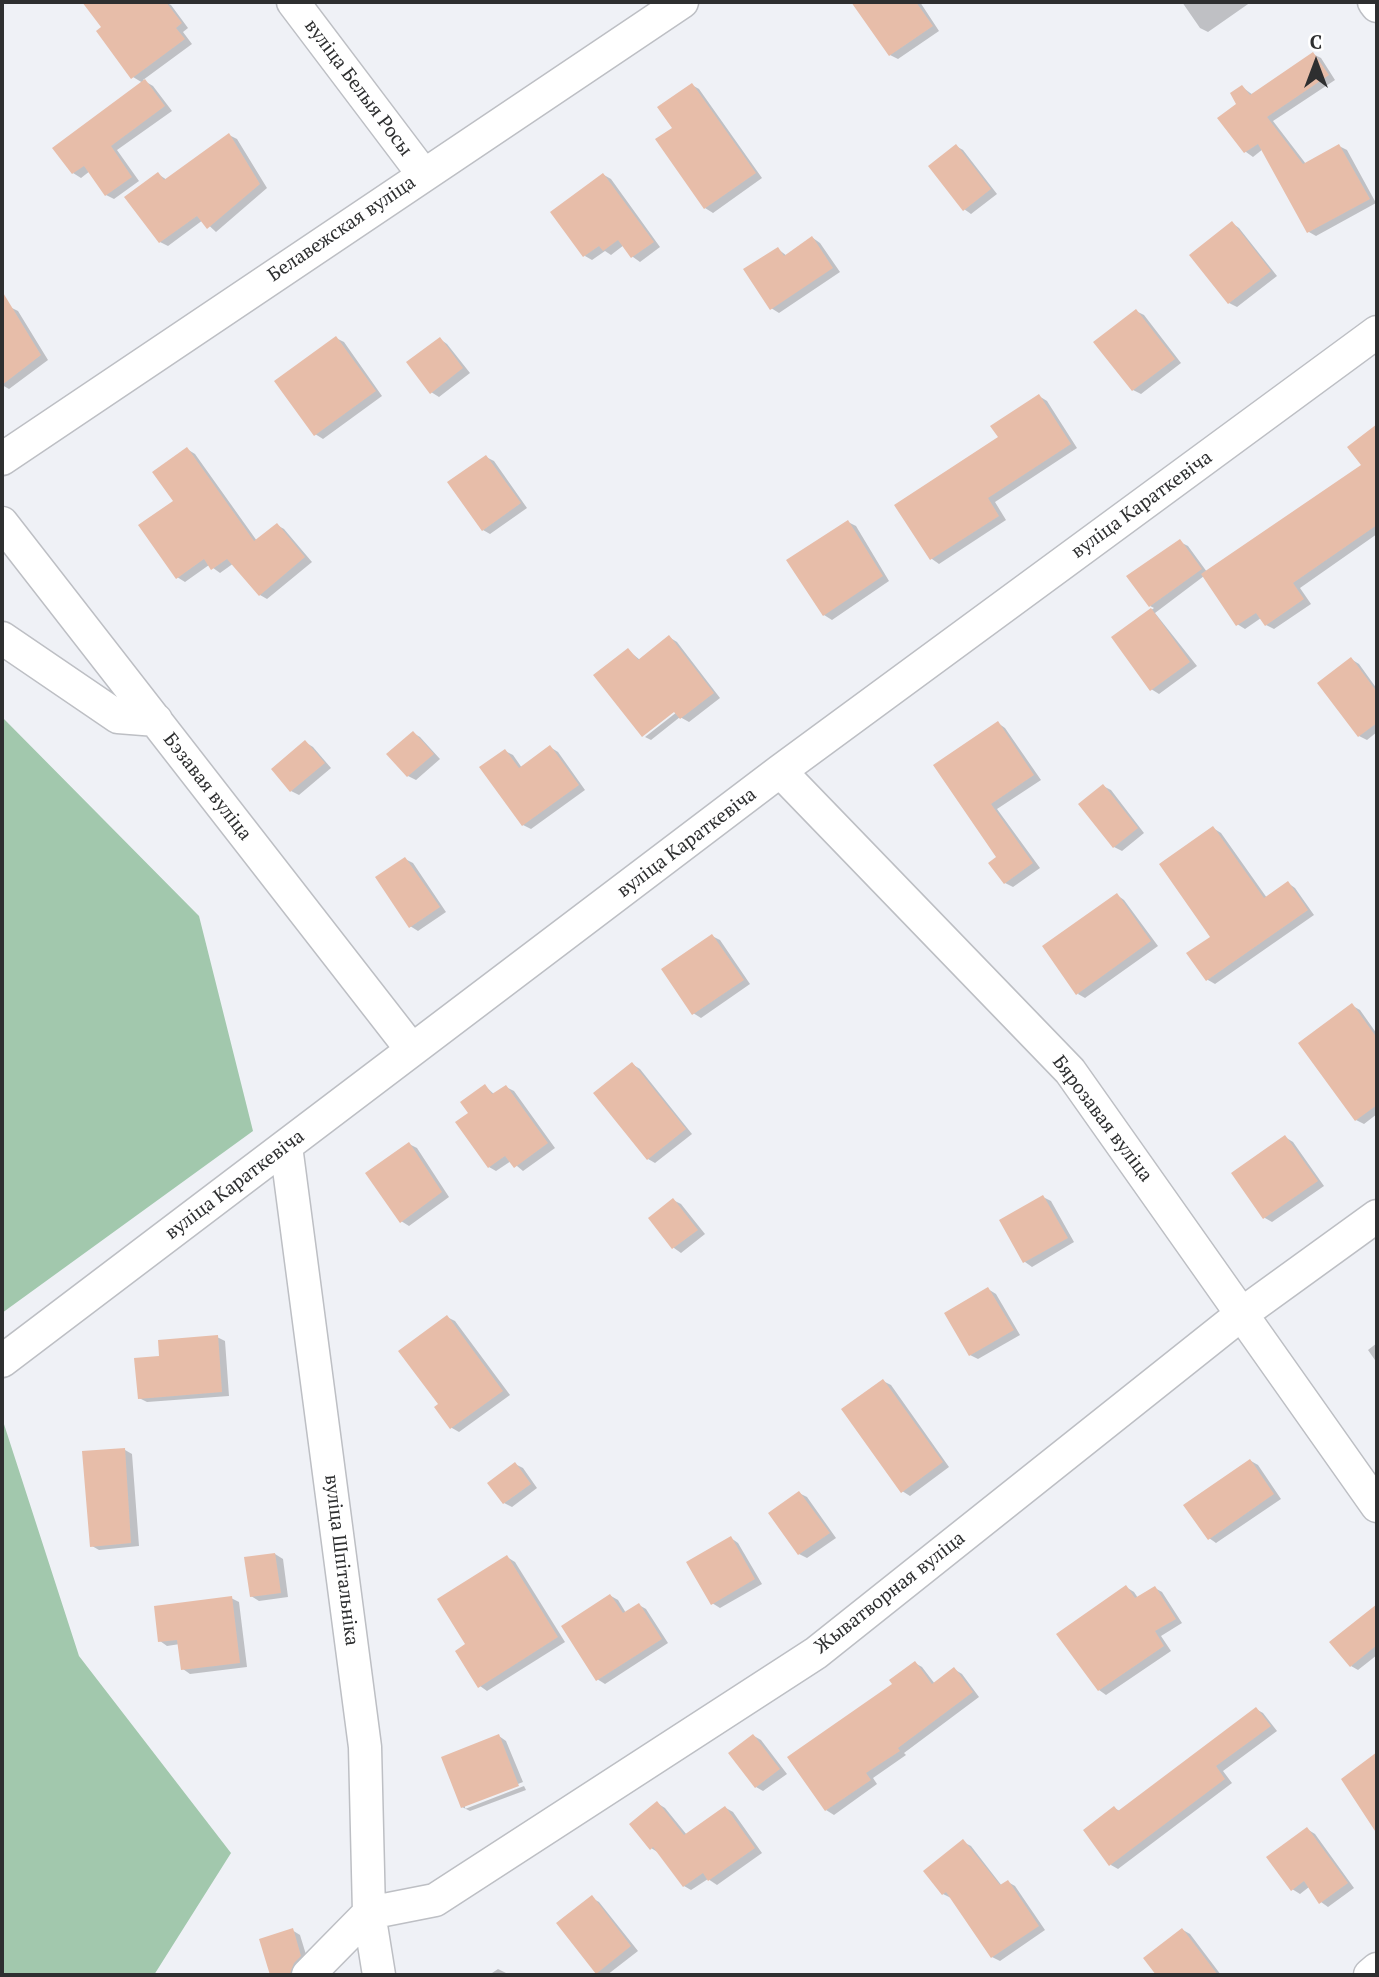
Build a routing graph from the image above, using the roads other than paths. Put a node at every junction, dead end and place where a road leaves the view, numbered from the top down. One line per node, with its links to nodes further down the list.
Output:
1 (293, 2): 5 (street, вуліца Белыя Росы)
2 (682, 2): 5 (street, Белавежская вуліца)
3 (1374, 2): 4 (street)
4 (1377, 6)
5 (423, 174): 7 (street, Белавежская вуліца)
6 (1377, 332): 11 (street, вуліца Караткевіча)
7 (2, 459)
8 (2, 523): 10 (street, Бэзавая вуліца)
9 (2, 638): 10 (street)
10 (156, 720): 12 (street, Бэзавая вуліца)
11 (780, 771): 12 (street, вуліца Караткевіча); 15 (street, Бярозавая вуліца)
12 (412, 1050): 13 (street, вуліца Караткевіча)
13 (286, 1146): 16 (street, вуліца Караткевіча); 18 (street, вуліца Шпітальніка)
14 (1377, 1216): 15 (street, Жыватворная вуліца)
15 (1243, 1313): 17 (street, Бярозавая вуліца); 18 (street, Жыватворная вуліца)
16 (2, 1361)
17 (1377, 1506)
18 (369, 1913): 20 (street); 21 (street, вуліца Шпітальніка)
19 (1377, 1969): 22 (street)
20 (308, 1975)
21 (379, 1975)
22 (1370, 1975)

